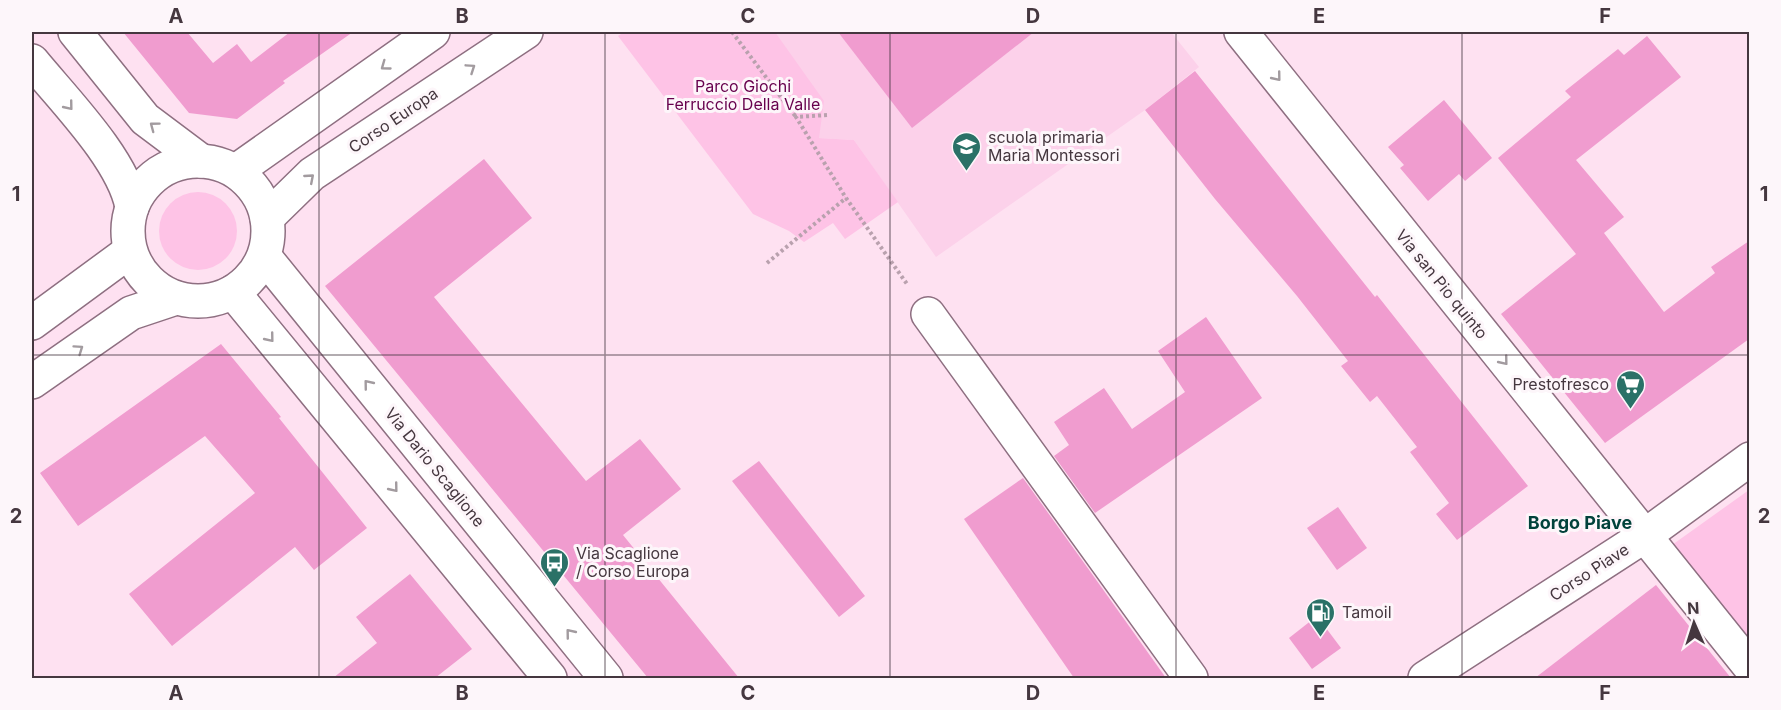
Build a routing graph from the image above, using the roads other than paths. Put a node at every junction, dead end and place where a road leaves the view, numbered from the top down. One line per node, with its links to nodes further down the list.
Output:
1 (75, 32): 6 (street, one-way to 1)
2 (433, 32): 7 (street, one-way to 7)
3 (526, 32): 9 (street, Corso Europa, one-way to 3)
4 (1241, 32): 18 (street, Via san Pio quinto, one-way to 18)
5 (32, 61): 8 (street, one-way to 8)
6 (201, 161): 7 (street); 8 (street)
7 (236, 171): 9 (street)
8 (132, 207): 10 (street)
9 (267, 218): 11 (street)
10 (130, 251): 13 (street); 15 (street)
11 (264, 256): 12 (street); 21 (street, Via Dario Scaglione, one-way to 11)
12 (233, 292): 13 (street); 20 (street, one-way to 20)
13 (176, 298): 16 (street, one-way to 13)
14 (928, 314): 22 (street)
15 (32, 323)
16 (32, 382)
17 (1749, 459): 18 (street, Corso Piave)
18 (1643, 537): 19 (street, Via san Pio quinto); 23 (street, Corso Piave)
19 (1749, 667)
20 (550, 678)
21 (606, 678)
22 (1191, 678)
23 (1425, 678)

